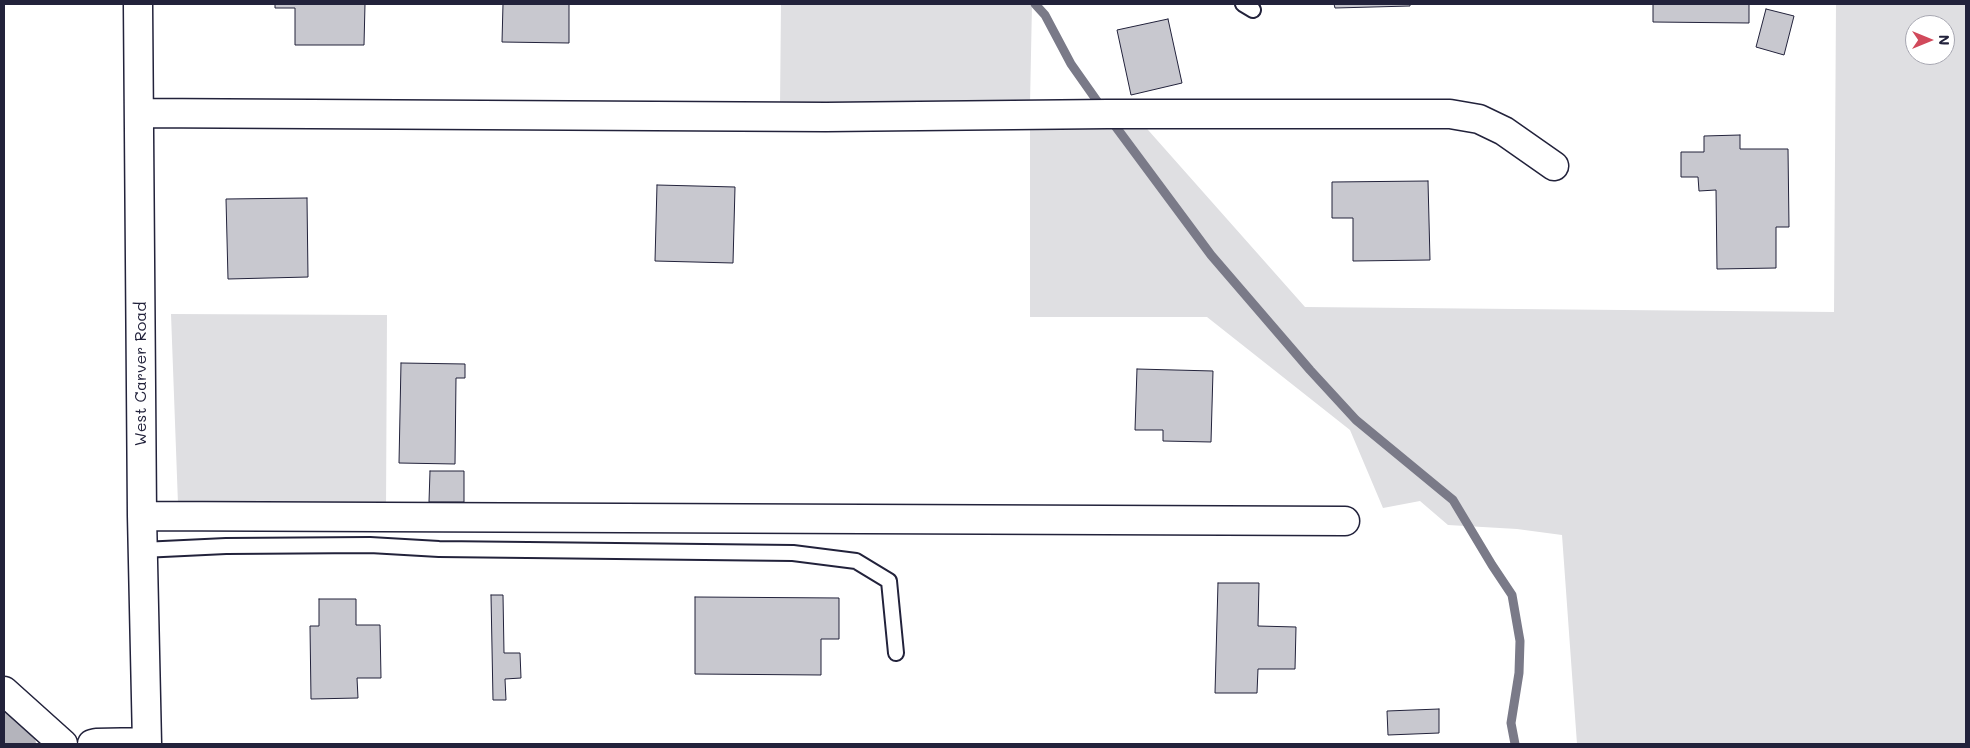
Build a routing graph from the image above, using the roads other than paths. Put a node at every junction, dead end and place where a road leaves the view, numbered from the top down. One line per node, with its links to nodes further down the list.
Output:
1 (138, 4): 2 (street, West Carver Road)
2 (139, 113): 3 (street); 4 (street, West Carver Road)
3 (1554, 166)
4 (142, 516): 5 (street); 6 (street, West Carver Road)
5 (1345, 521)
6 (142, 550): 7 (lane); 9 (street, West Carver Road)
7 (896, 653)
8 (4, 691): 10 (street)
9 (147, 743): 11 (street)
10 (63, 744)
11 (92, 744)

